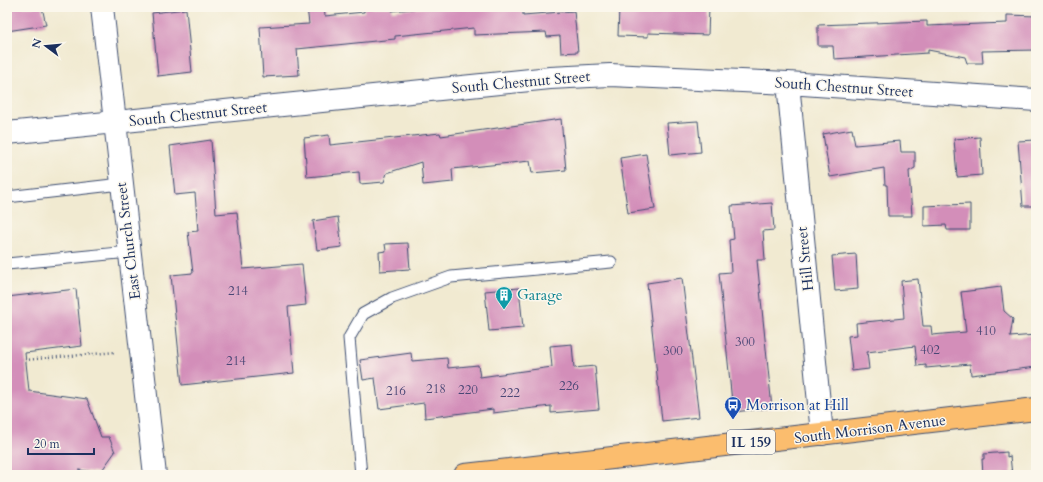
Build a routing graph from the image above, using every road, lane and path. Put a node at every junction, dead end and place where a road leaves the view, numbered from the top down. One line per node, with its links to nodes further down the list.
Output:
1 (102, 7): 4 (street, East Church Street)
2 (788, 83): 3 (street, South Chestnut Street); 4 (street, South Chestnut Street); 14 (street, Hill Street)
3 (1036, 100)
4 (114, 122): 5 (street, South Chestnut Street); 6 (street, East Church Street)
5 (7, 133)
6 (121, 184): 7 (lane); 8 (street, East Church Street)
7 (7, 196)
8 (129, 252): 10 (lane); 15 (street, East Church Street)
9 (610, 262): 16 (lane)
10 (7, 264)
11 (116, 352): 12 (path)
12 (25, 360)
13 (1036, 409): 14 (main road, South Morrison Avenue / IL 159)
14 (822, 434): 17 (main road, South Morrison Avenue / IL 159)
15 (155, 475)
16 (361, 475)
17 (465, 475)

